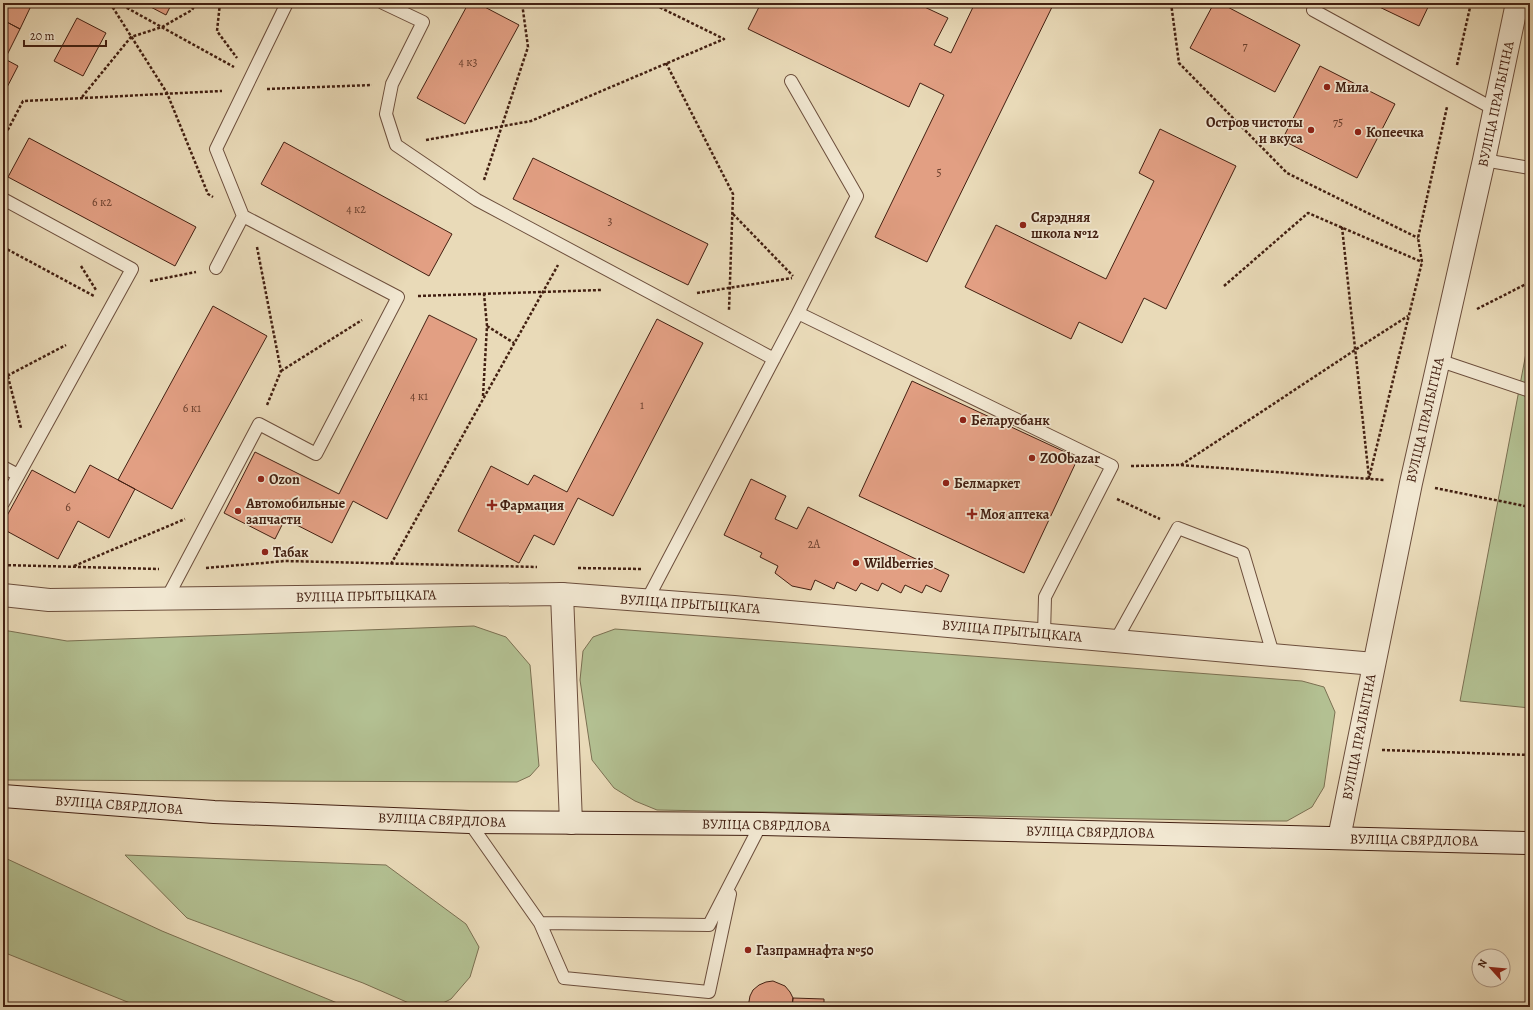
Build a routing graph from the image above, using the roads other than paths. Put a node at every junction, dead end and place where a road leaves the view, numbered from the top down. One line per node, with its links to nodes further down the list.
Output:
1 (287, 3): 10 (lane)
2 (383, 3): 13 (lane)
3 (1316, 3): 6 (lane)
4 (1517, 3): 6 (street, ВУЛІЦА ПРАЛЫГІНА)
5 (791, 81): 12 (lane)
6 (1494, 109): 7 (street, ВУЛІЦА ПРАЛЫГІНА)
7 (1484, 160): 8 (lane); 14 (street, ВУЛІЦА ПРАЛЫГІНА)
8 (1530, 168)
9 (3, 199): 17 (lane)
10 (247, 218): 11 (lane); 21 (lane)
11 (216, 268)
12 (798, 313): 13 (lane); 23 (lane)
13 (774, 358): 22 (lane)
14 (1438, 360): 15 (lane); 26 (street, ВУЛІЦА ПРАЛЫГІНА)
15 (1530, 391)
16 (3, 467): 17 (lane)
17 (18, 475): 18 (lane)
18 (3, 503)
19 (562, 594): 21 (street, ВУЛІЦА ПРЫТЫЦКАГА); 22 (street, ВУЛІЦА ПРЫТЫЦКАГА); 29 (street)
20 (3, 595): 21 (street, ВУЛІЦА ПРЫТЫЦКАГА)
21 (167, 598)
22 (647, 600): 23 (street, ВУЛІЦА ПРЫТЫЦКАГА)
23 (1044, 634): 24 (street, ВУЛІЦА ПРЫТЫЦКАГА)
24 (1116, 640): 25 (street, ВУЛІЦА ПРЫТЫЦКАГА); 25 (lane)
25 (1273, 654): 26 (street, ВУЛІЦА ПРЫТЫЦКАГА)
26 (1374, 664): 31 (street, ВУЛІЦА ПРАЛЫГІНА)
27 (3, 796): 28 (street, ВУЛІЦА СВЯРДЛОВА)
28 (469, 822): 29 (street, ВУЛІЦА СВЯРДЛОВА); 34 (lane)
29 (571, 823): 30 (street, ВУЛІЦА СВЯРДЛОВА)
30 (761, 824): 31 (street, ВУЛІЦА СВЯРДЛОВА); 33 (lane)
31 (1339, 838): 32 (street, ВУЛІЦА СВЯРДЛОВА)
32 (1530, 843)
33 (734, 876): 34 (lane); 34 (lane)
34 (540, 923)

